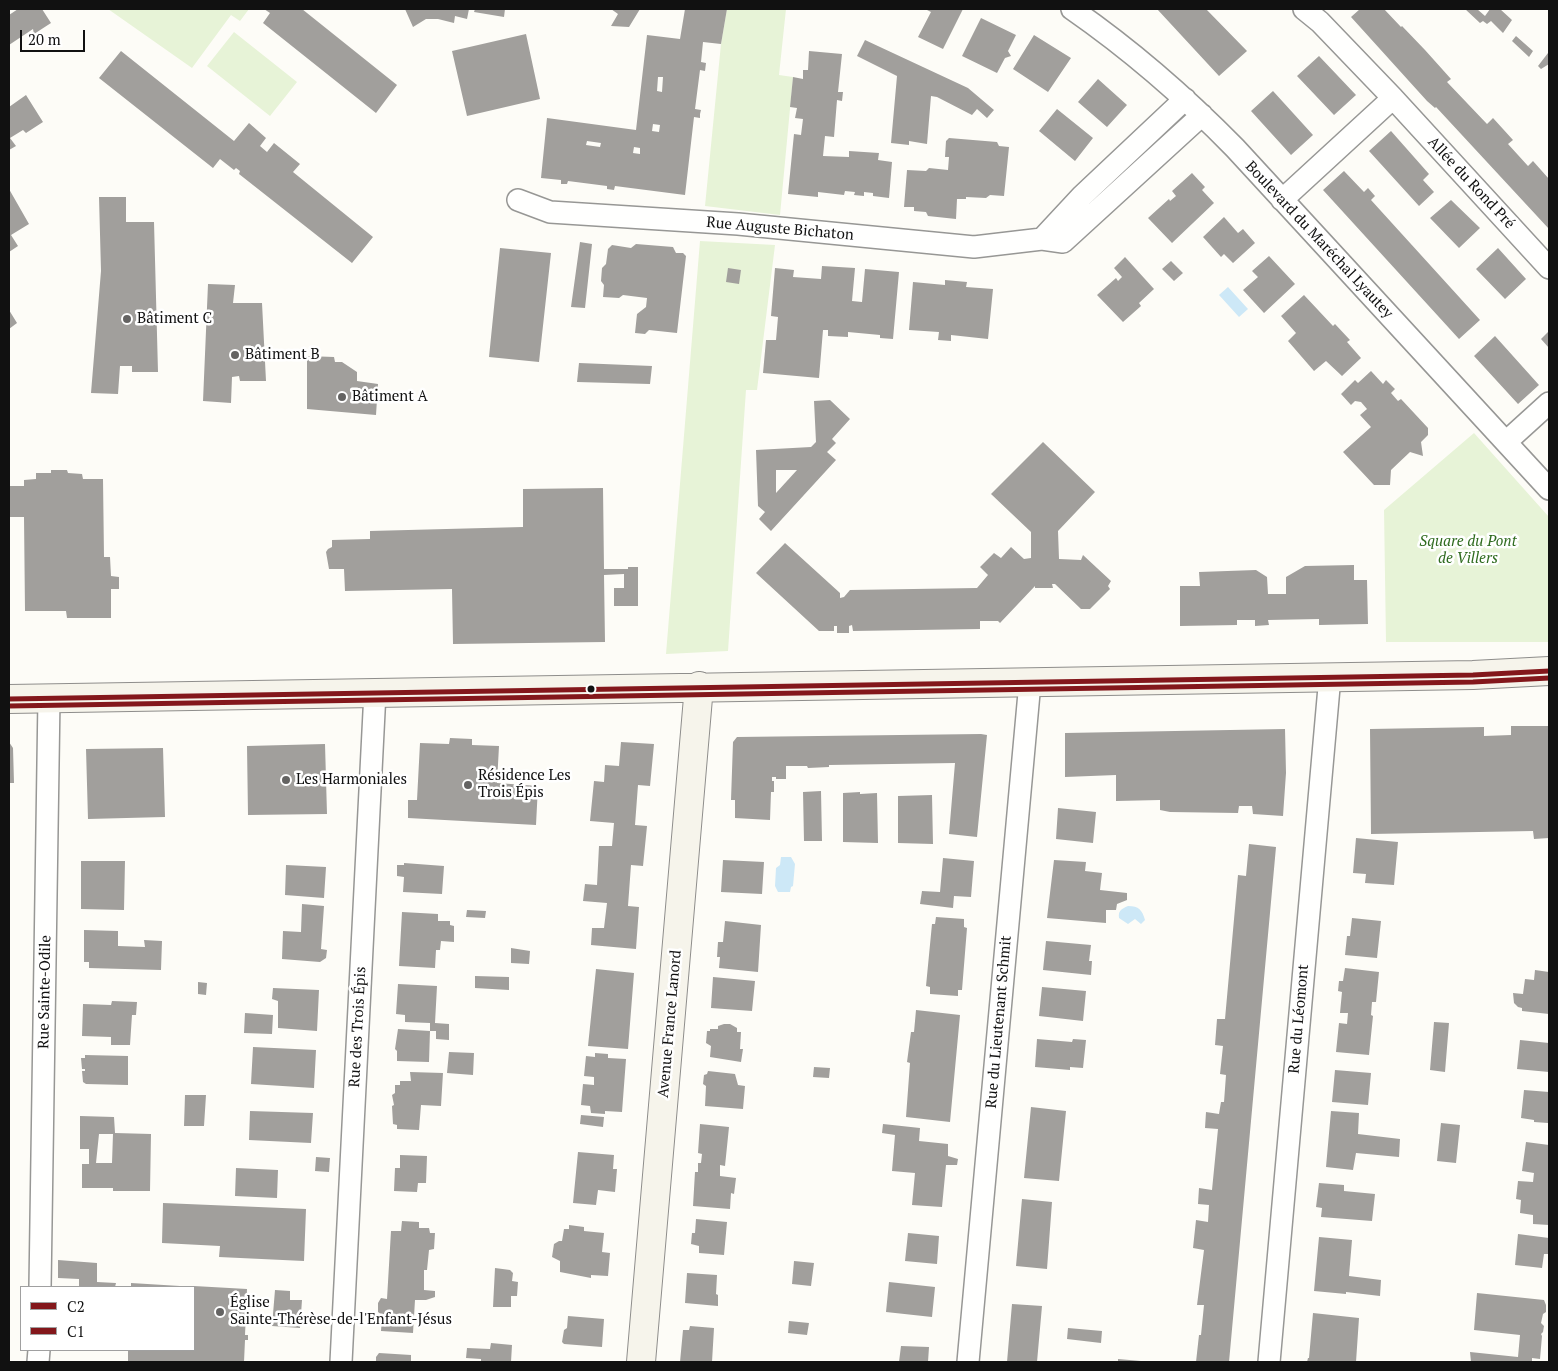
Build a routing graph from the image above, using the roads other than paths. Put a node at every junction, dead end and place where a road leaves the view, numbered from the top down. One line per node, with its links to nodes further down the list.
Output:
1 (1072, 9): 4 (street, Boulevard du Maréchal Lyautey)
2 (1304, 9): 3 (street, Allée du Rond Pré)
3 (1394, 98): 7 (street); 9 (street, Allée du Rond Pré)
4 (1185, 99): 5 (street, Boulevard du Maréchal Lyautey); 8 (street)
5 (1202, 115): 7 (street, Boulevard du Maréchal Lyautey); 8 (street, Rue Auguste Bichaton)
6 (518, 200): 8 (street, Rue Auguste Bichaton)
7 (1282, 200): 11 (street, Boulevard du Maréchal Lyautey)
8 (1042, 239)
9 (1549, 268)
10 (1549, 403): 11 (street)
11 (1506, 442): 12 (street, Boulevard du Maréchal Lyautey)
12 (1549, 489)
13 (1549, 671): 14 (street)
14 (1330, 676): 15 (street); 24 (street, Rue du Léomont)
15 (1030, 682): 16 (street); 23 (street, Rue du Lieutenant Schmit)
16 (699, 686): 17 (street); 22 (street, Avenue France Lanord)
17 (375, 692): 19 (street); 21 (street, Rue des Trois Épis)
18 (9, 698): 19 (street)
19 (49, 698): 20 (street, Rue Sainte-Odile)
20 (40, 1286)
21 (341, 1362)
22 (641, 1362)
23 (968, 1362)
24 (1269, 1362)

